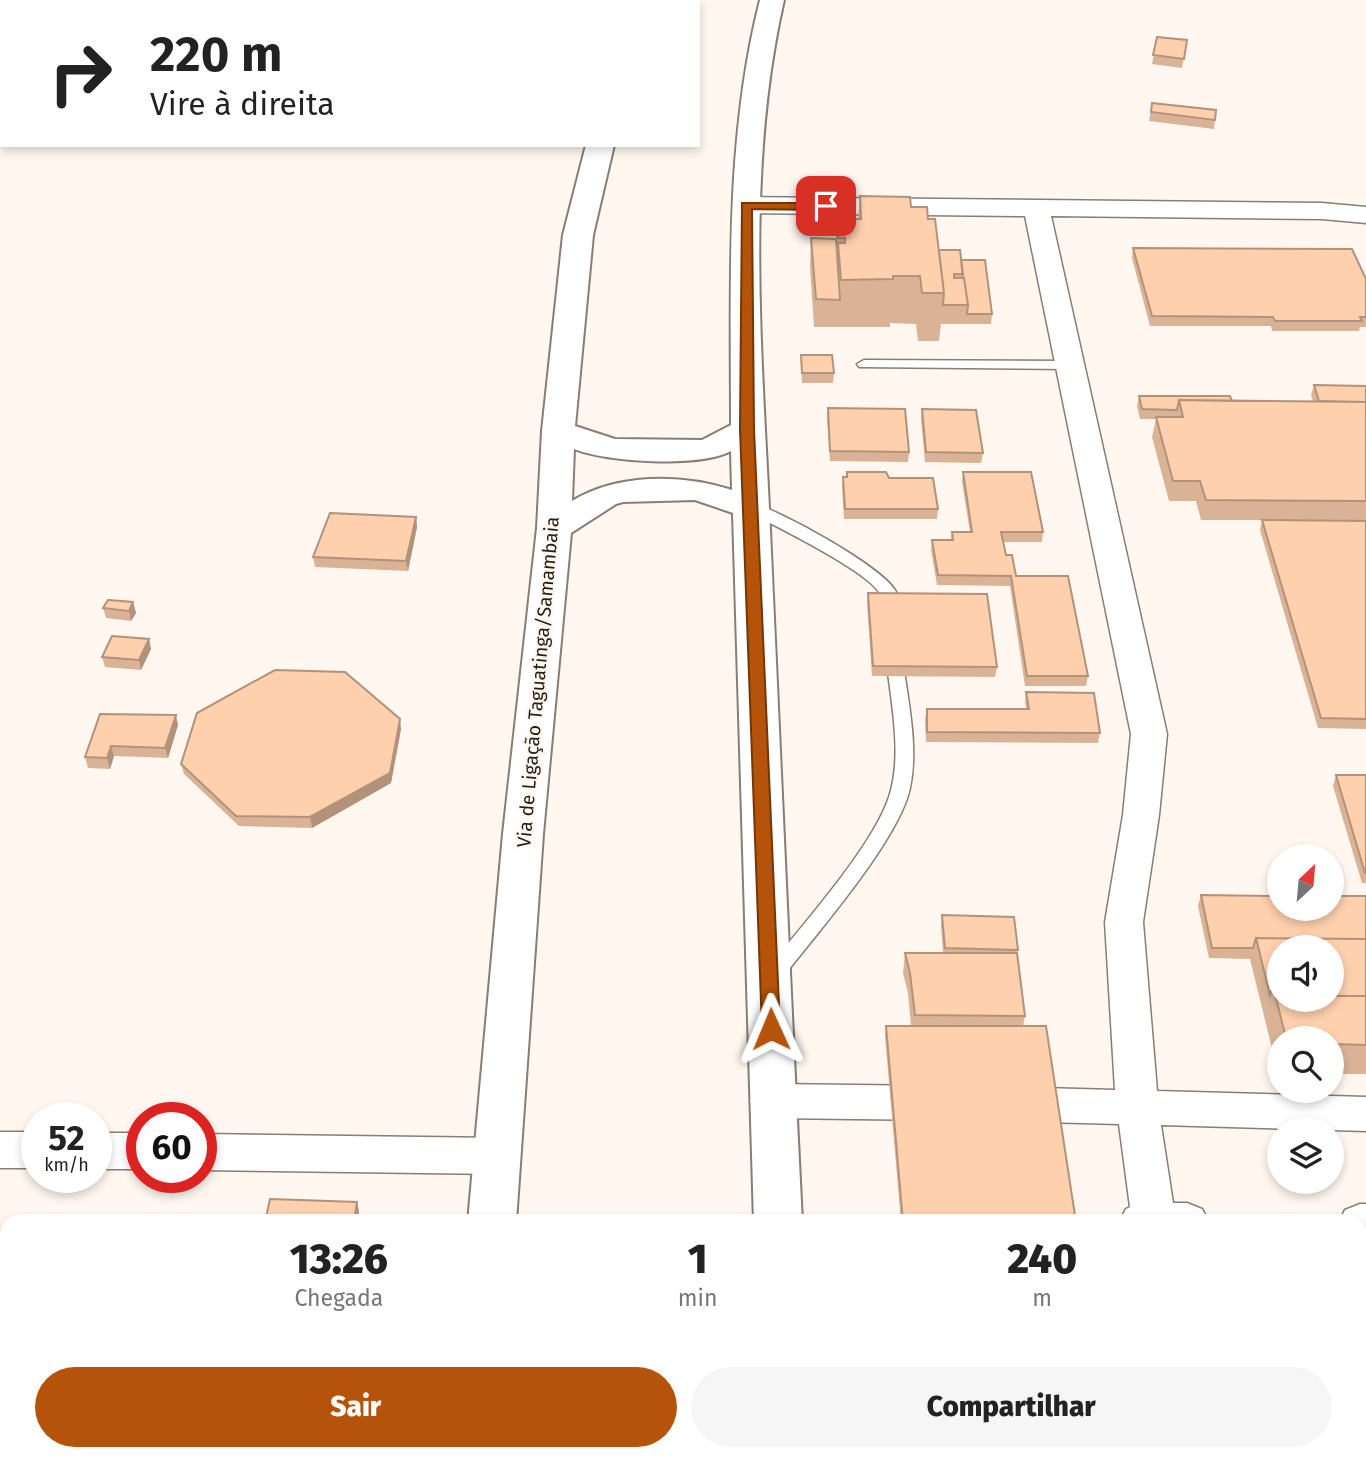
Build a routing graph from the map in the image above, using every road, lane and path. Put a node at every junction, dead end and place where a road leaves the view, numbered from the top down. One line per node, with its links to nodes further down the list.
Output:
1 (772, 0): 3 (main road)
2 (600, 147): 9 (main road, Via de Ligação Taguatinga/Samambaia)
3 (746, 205): 4 (street); 8 (main road)
4 (1037, 210): 5 (street); 7 (street)
5 (1366, 215)
6 (864, 364): 7 (lane)
7 (1070, 365): 14 (street)
8 (747, 429): 9 (main road); 10 (main road)
9 (558, 430): 11 (main road, Via de Ligação Taguatinga/Samambaia)
10 (752, 508): 11 (main road); 12 (main road); 12 (lane)
11 (554, 528): 19 (main road, Via de Ligação Taguatinga/Samambaia)
12 (770, 981): 13 (main road)
13 (771, 1101): 14 (street); 21 (main road)
14 (1137, 1106): 15 (street); 22 (street)
15 (1366, 1114)
16 (0, 1150): 17 (street)
17 (21, 1150)
18 (217, 1152): 19 (street)
19 (498, 1156): 20 (main road, Via de Ligação Taguatinga/Samambaia)
20 (493, 1214)
21 (778, 1214)
22 (1153, 1214)

